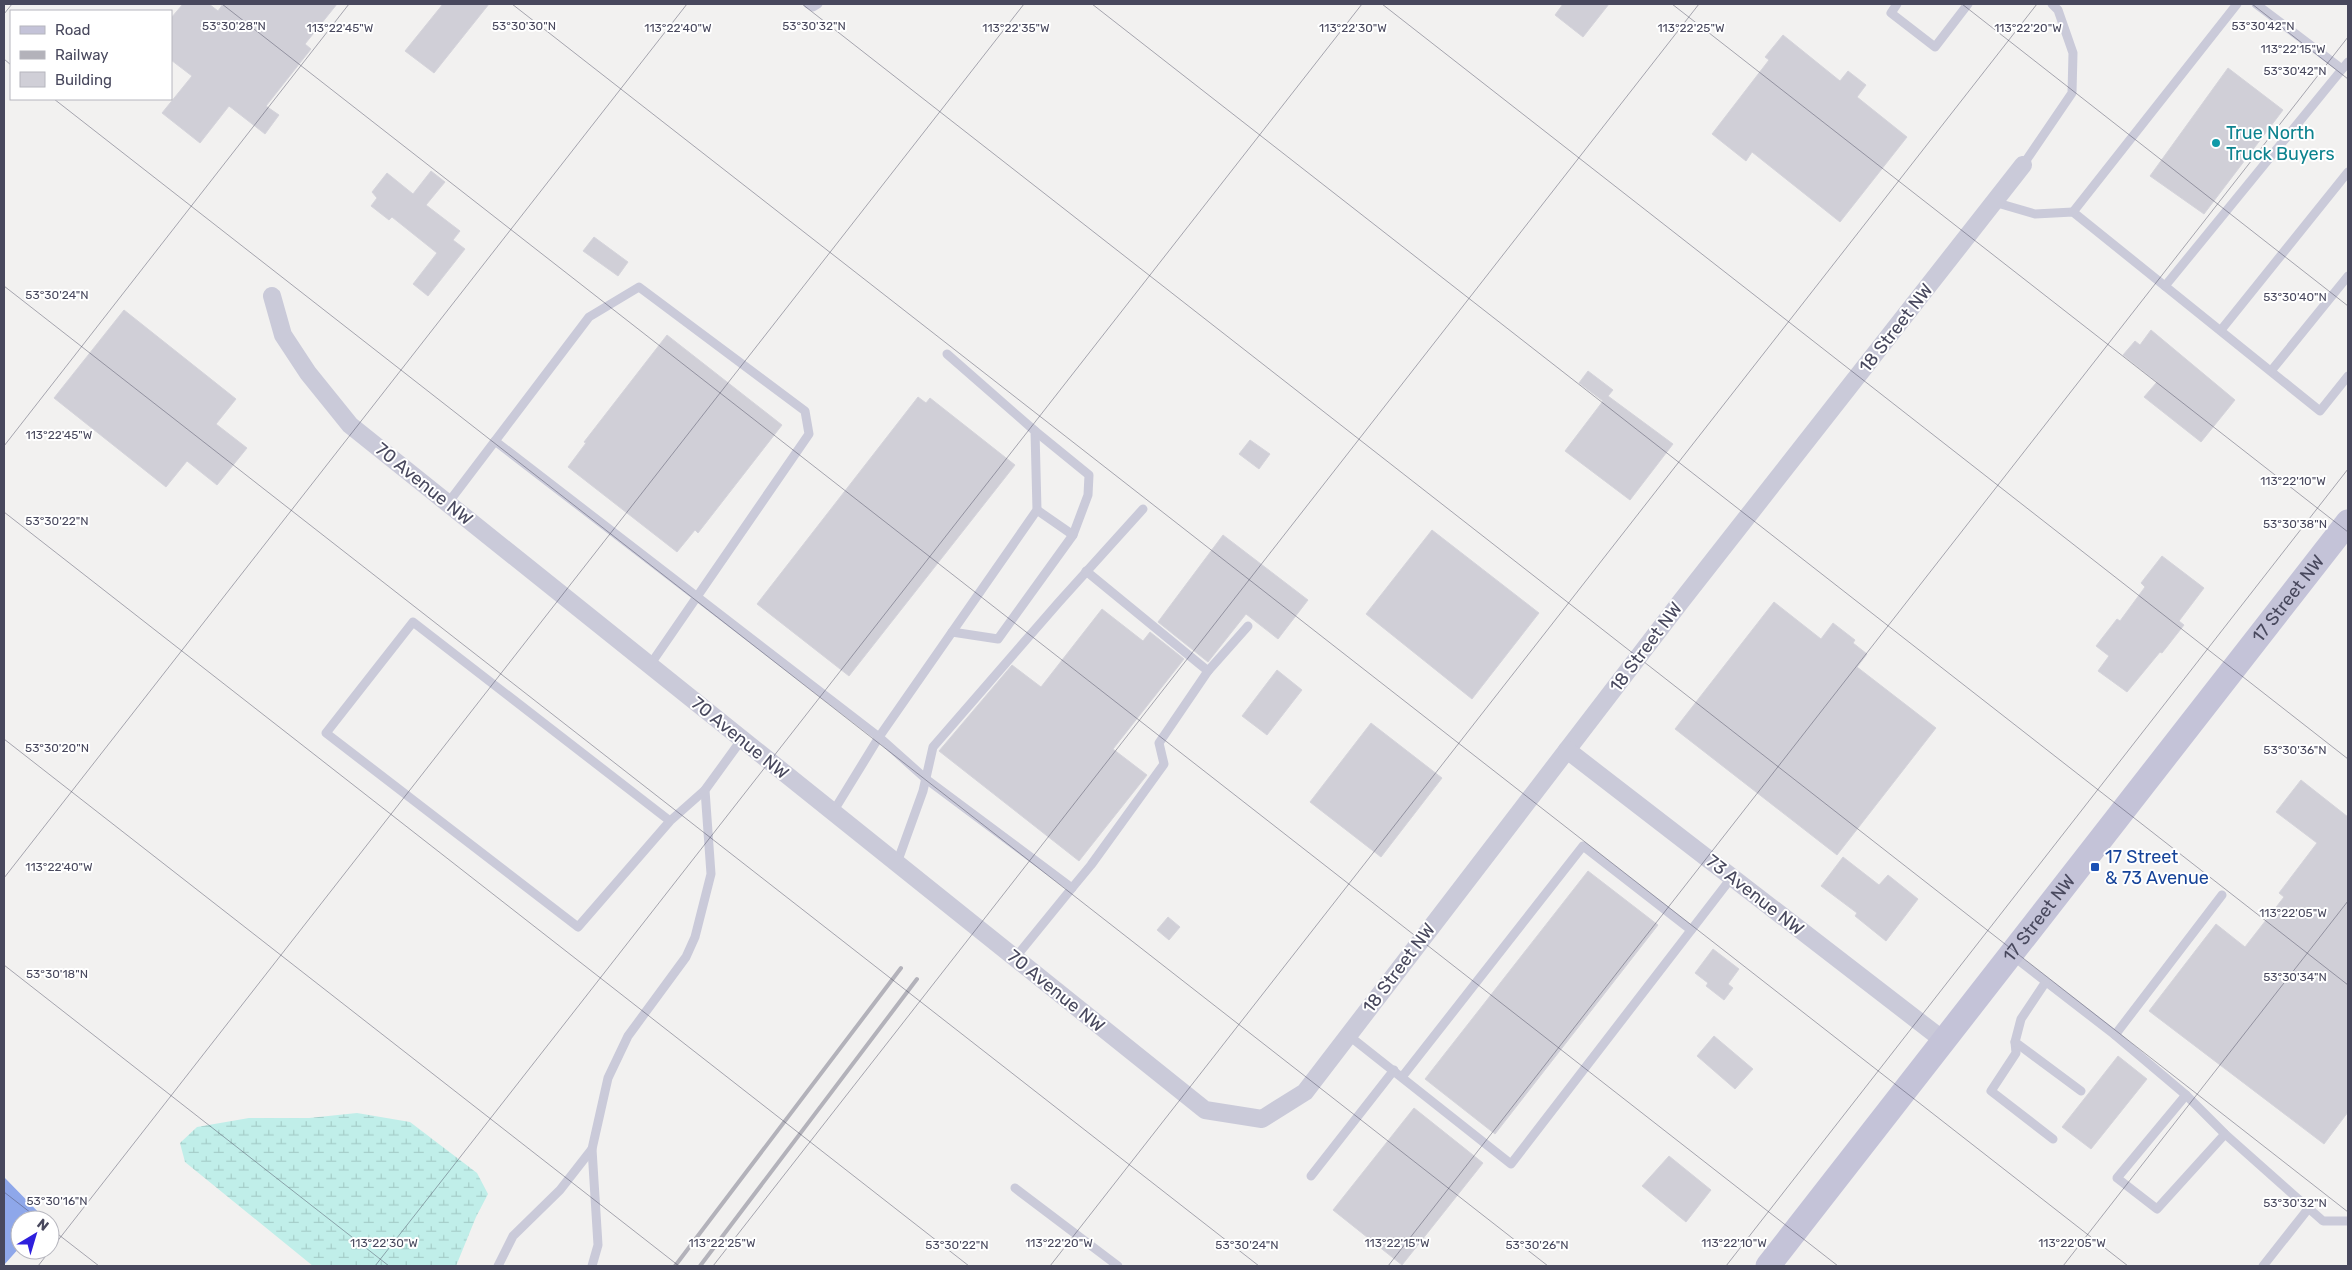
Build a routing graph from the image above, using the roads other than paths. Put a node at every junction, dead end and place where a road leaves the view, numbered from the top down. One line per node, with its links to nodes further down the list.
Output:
1 (808, 4): 2 (lane)
2 (818, 4)
3 (1898, 4): 4 (lane)
4 (1968, 4)
5 (2052, 4): 9 (lane)
6 (2237, 4): 12 (lane)
7 (2256, 4): 8 (lane)
8 (2345, 65): 14 (lane)
9 (2023, 165): 11 (street, 18 Street NW)
10 (2348, 172): 16 (lane)
11 (1994, 202): 12 (lane); 35 (street, 18 Street NW)
12 (2073, 212): 14 (lane)
13 (2348, 276): 18 (lane)
14 (2165, 286): 16 (lane)
15 (272, 296): 22 (street, 70 Avenue NW)
16 (2221, 330): 18 (lane)
17 (947, 354): 20 (lane)
18 (2270, 371): 19 (lane)
19 (2348, 376)
20 (1035, 431): 24 (lane); 26 (lane)
21 (495, 441): 22 (lane); 28 (lane); 28 (lane)
22 (448, 503): 31 (street, 70 Avenue NW)
23 (1143, 508): 27 (lane)
24 (1038, 510): 26 (lane); 30 (lane)
25 (2348, 522): 45 (main road, 17 Street NW)
26 (1073, 535): 30 (lane)
27 (1086, 571): 32 (lane); 36 (lane)
28 (696, 597): 31 (lane); 33 (lane)
29 (1248, 626): 32 (lane)
30 (952, 632): 33 (lane)
31 (650, 665): 34 (street, 70 Avenue NW)
32 (1208, 671): 42 (lane)
33 (879, 737): 36 (lane); 38 (lane)
34 (742, 739): 37 (lane); 38 (street, 70 Avenue NW)
35 (1566, 750): 41 (street, 73 Avenue NW); 48 (street, 18 Street NW)
36 (926, 780): 40 (lane); 42 (lane)
37 (705, 790): 39 (lane); 59 (lane)
38 (833, 812): 40 (street, 70 Avenue NW)
39 (670, 821): 39 (lane)
40 (897, 863): 46 (street, 70 Avenue NW)
41 (1732, 878): 44 (lane); 50 (street, 73 Avenue NW)
42 (1072, 888): 46 (lane)
43 (2222, 895): 49 (lane)
44 (1691, 930): 53 (lane); 53 (lane)
45 (2011, 954): 47 (lane); 50 (main road, 17 Street NW)
46 (1016, 958): 56 (street, 70 Avenue NW)
47 (2045, 983): 49 (lane); 51 (lane)
48 (1348, 1035): 52 (lane); 56 (street, 18 Street NW)
49 (2115, 1036): 55 (lane)
50 (1943, 1040): 67 (main road, 17 Street NW)
51 (2015, 1042): 54 (lane); 58 (lane)
52 (1394, 1070): 53 (lane); 60 (lane)
53 (1402, 1077)
54 (2081, 1091)
55 (2186, 1095): 57 (lane); 57 (lane)
56 (1262, 1118)
57 (2225, 1134): 62 (lane)
58 (2053, 1139)
59 (592, 1149): 64 (lane); 65 (lane)
60 (1311, 1176)
61 (1016, 1188): 66 (lane)
62 (2308, 1209): 63 (lane); 68 (lane)
63 (2348, 1221)
64 (498, 1266)
65 (592, 1266)
66 (1118, 1266)
67 (1768, 1266)
68 (2263, 1266)

